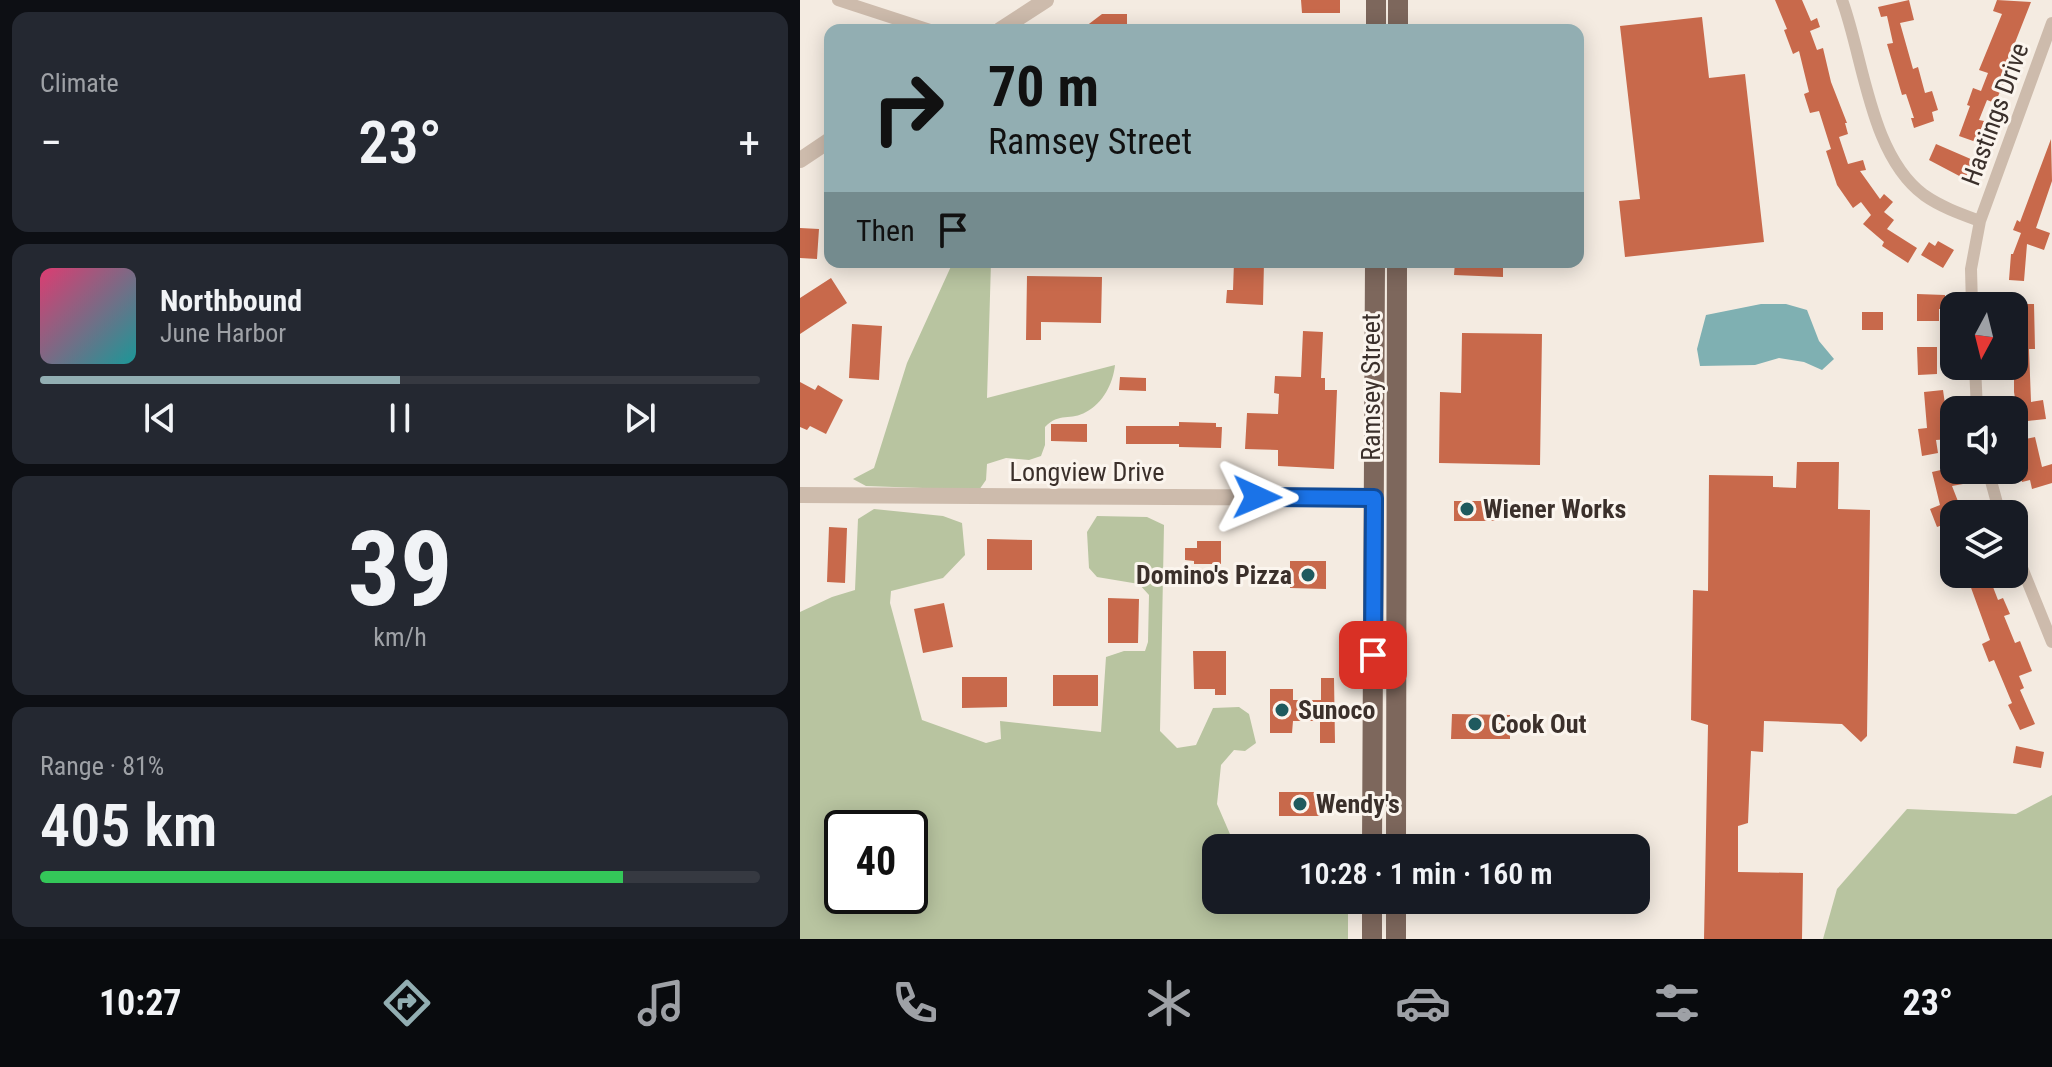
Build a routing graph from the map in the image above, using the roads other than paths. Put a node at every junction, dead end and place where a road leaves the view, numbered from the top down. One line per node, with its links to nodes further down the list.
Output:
1 (838, 0): 7 (street)
2 (1046, 0): 8 (street)
3 (1376, 0): 9 (main road)
4 (1398, 0): 10 (main road)
5 (1842, 0): 13 (street, Hastings Drive)
6 (2052, 23): 13 (street, Hastings Drive)
7 (912, 24)
8 (1009, 24)
9 (1376, 24)
10 (1398, 24)
11 (824, 144): 12 (street)
12 (800, 160)
13 (1980, 221): 16 (street, Hastings Drive)
14 (1375, 268): 18 (main road, Ramsey Street)
15 (1397, 268): 21 (main road, Ramsey Street)
16 (1972, 292)
17 (800, 495): 18 (street, Longview Drive)
18 (1374, 498): 22 (main road, Ramsey Street)
19 (2028, 583): 20 (street)
20 (2052, 642)
21 (1397, 789): 22 (main road); 23 (main road, Ramsey Street)
22 (1373, 802): 23 (main road); 24 (main road, Ramsey Street)
23 (1397, 811): 25 (main road, Ramsey Street)
24 (1372, 834)
25 (1396, 834)
26 (1372, 914): 28 (main road)
27 (1396, 914): 29 (main road)
28 (1372, 939)
29 (1396, 939)

